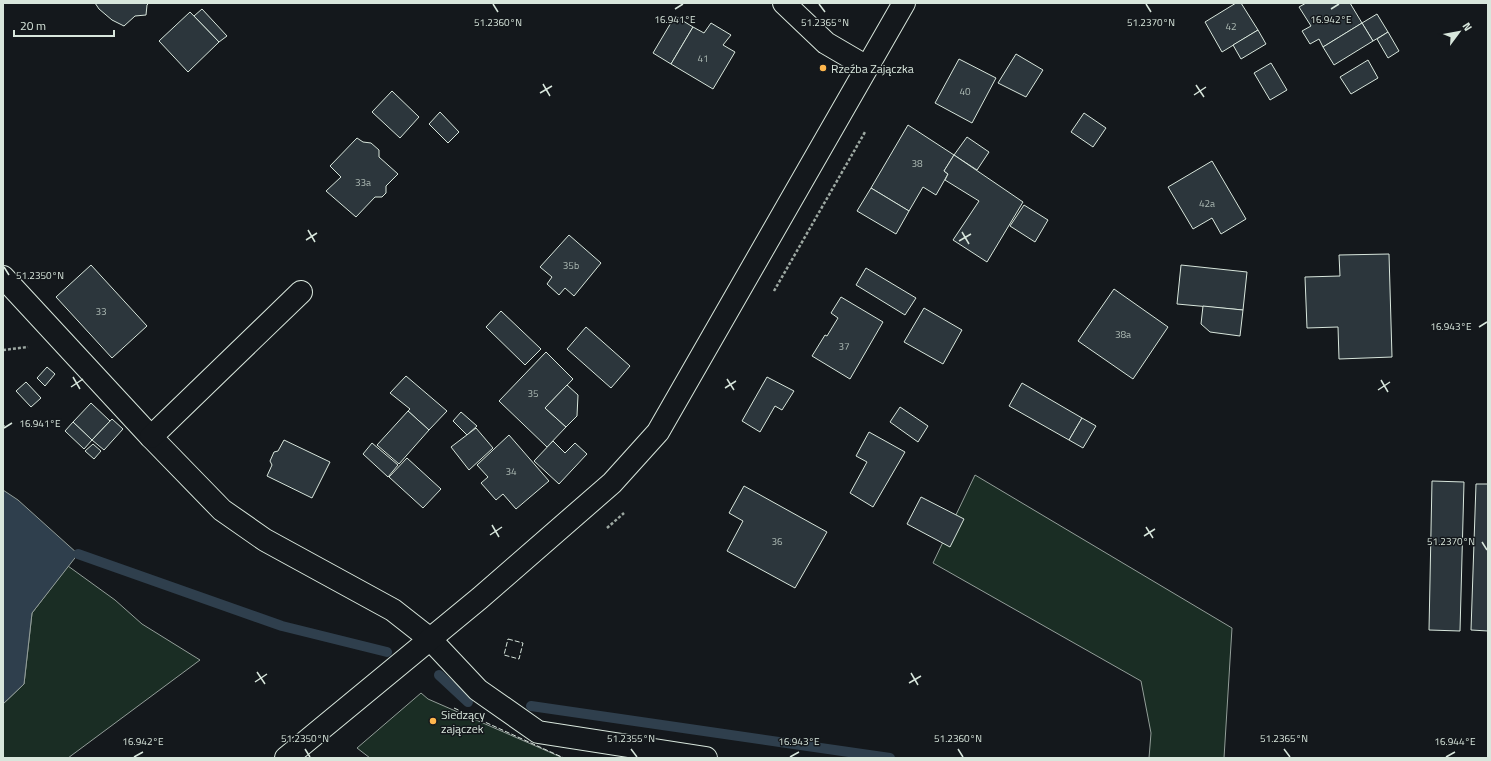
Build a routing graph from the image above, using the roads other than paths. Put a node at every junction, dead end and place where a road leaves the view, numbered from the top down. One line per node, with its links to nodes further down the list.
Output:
1 (784, 3): 3 (street)
2 (904, 3): 3 (street)
3 (867, 67): 7 (street)
4 (3, 277): 6 (street)
5 (301, 292): 6 (street)
6 (151, 437): 7 (street)
7 (430, 639): 8 (street); 9 (street)
8 (286, 758)
9 (706, 758)

